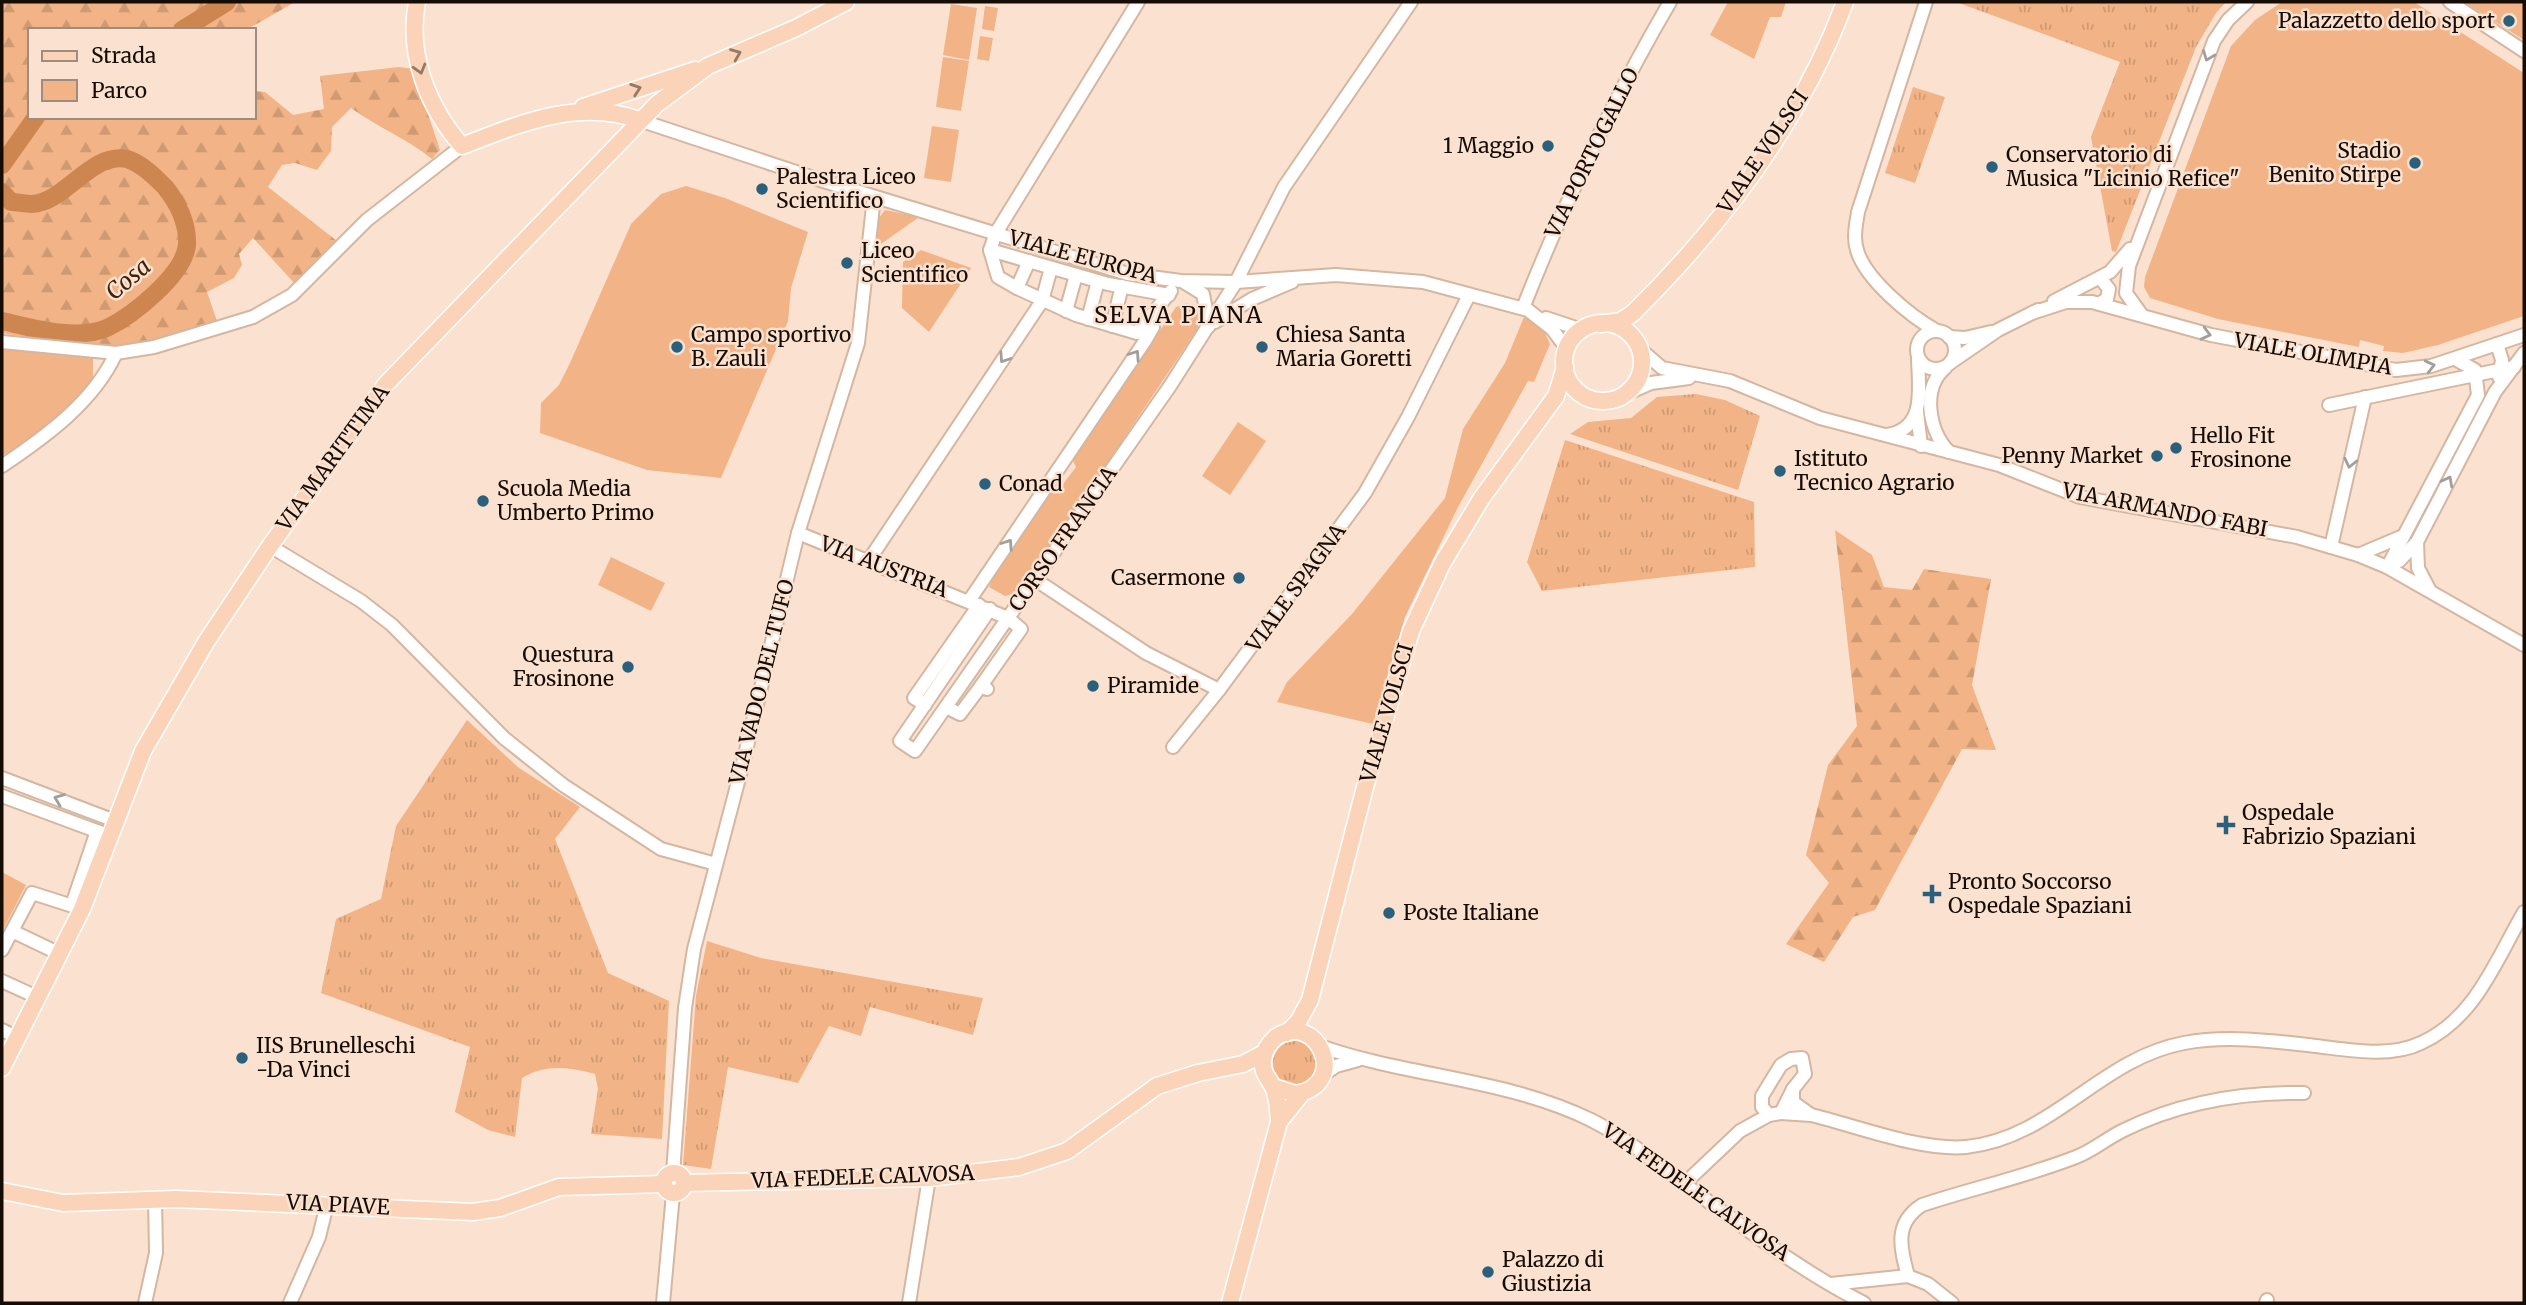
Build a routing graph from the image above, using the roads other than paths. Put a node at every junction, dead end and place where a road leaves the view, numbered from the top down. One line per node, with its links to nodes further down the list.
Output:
1 (417, 2): 14 (main road, one-way to 14)
2 (846, 2): 11 (main road, VIA MARITTIMA, one-way to 2)
3 (1138, 2): 17 (street)
4 (1411, 2): 26 (street)
5 (1670, 2): 35 (street, VIA PORTOGALLO)
6 (1845, 2): 29 (main road, VIALE VOLSCI)
7 (1926, 2): 32 (street)
8 (2247, 2): 16 (street, VIALE OLIMPIA, one-way to 16)
9 (2451, 2): 10 (street)
10 (2524, 51)
11 (708, 66): 12 (main road, one-way to 11); 13 (main road, VIA MARITTIMA)
12 (571, 111): 13 (main road); 14 (main road)
13 (639, 120): 15 (street, VIALE EUROPA); 76 (main road, VIA MARITTIMA)
14 (462, 146): 55 (street)
15 (874, 197): 17 (street, VIALE EUROPA); 73 (street, VIA VADO DEL TUFO)
16 (2141, 231): 23 (street, VIALE OLIMPIA); 38 (street, VIALE OLIMPIA)
17 (996, 233): 18 (street); 25 (street, VIALE EUROPA)
18 (990, 250): 19 (street); 28 (street)
19 (1029, 261): 20 (street); 28 (street)
20 (1051, 268): 21 (street); 33 (street)
21 (1076, 275): 24 (street); 36 (street)
22 (1310, 276): 26 (street, VIALE EUROPA); 31 (street, VIALE EUROPA); 44 (street)
23 (2099, 278): 34 (street); 37 (street, VIALE OLIMPIA)
24 (1098, 281): 27 (street); 40 (street)
25 (1179, 281): 26 (street, VIALE EUROPA); 30 (street); 44 (street)
26 (1236, 282): 44 (street, CORSO FRANCIA)
27 (1122, 286): 30 (street); 43 (street)
28 (1017, 288): 33 (street)
29 (1658, 289): 42 (main road, VIALE VOLSCI); 51 (main road, VIALE VOLSCI)
30 (1169, 295): 41 (street)
31 (1469, 295): 35 (street, VIALE EUROPA); 86 (street, VIALE SPAGNA)
32 (1895, 300): 47 (street); 49 (street)
33 (1042, 301): 36 (street); 79 (street, one-way to 79)
34 (2100, 303): 37 (street, VIALE OLIMPIA); 38 (street, VIALE OLIMPIA)
35 (1523, 308): 39 (street, VIALE EUROPA)
36 (1066, 311): 40 (street)
37 (2032, 313): 46 (street, VIALE OLIMPIA)
38 (2141, 315): 57 (street, VIALE OLIMPIA, one-way to 57)
39 (1539, 317): 45 (street); 53 (street)
40 (1088, 319): 43 (street)
41 (1149, 320): 43 (street); 83 (street, one-way to 41)
42 (1600, 324): 45 (main road, VIALE VOLSCI); 51 (main road)
43 (1112, 326)
44 (1209, 326): 81 (street, CORSO FRANCIA)
45 (1582, 330): 53 (main road)
46 (1998, 330): 47 (street, VIALE OLIMPIA); 58 (street, VIALE OLIMPIA)
47 (1943, 334): 49 (street); 58 (street)
48 (2524, 335): 52 (street, VIALE OLIMPIA)
49 (1919, 341): 56 (street)
50 (2, 342): 55 (street)
51 (1637, 343): 61 (street, VIA ARMANDO FABI); 63 (main road, VIALE VOLSCI)
52 (2497, 344): 57 (street, VIALE OLIMPIA); 60 (street)
53 (1567, 349): 59 (main road)
54 (2524, 353): 60 (street)
55 (116, 354): 72 (street)
56 (1918, 359): 58 (street); 67 (street)
57 (2455, 359): 62 (street)
58 (1948, 365): 67 (street)
59 (1565, 367): 64 (main road); 68 (main road)
60 (2513, 367): 62 (street); 75 (street, one-way to 60)
61 (1700, 376): 63 (street); 69 (street, VIA ARMANDO FABI)
62 (2479, 376): 65 (street); 74 (street)
63 (1626, 394): 64 (main road)
64 (1585, 396): 68 (main road)
65 (2365, 397): 66 (street); 77 (street, one-way to 77)
66 (2329, 405)
67 (1924, 407): 69 (street); 70 (street); 71 (street)
68 (1545, 412): 100 (main road, VIALE VOLSCI)
69 (1879, 436): 70 (street, VIA ARMANDO FABI)
70 (1921, 446): 71 (street, VIA ARMANDO FABI)
71 (1949, 452): 77 (street, VIA ARMANDO FABI)
72 (2, 466)
73 (798, 533): 79 (street, VIA AUSTRIA); 92 (street, VIA VADO DEL TUFO)
74 (2403, 536): 78 (street); 80 (street)
75 (2417, 542): 80 (street); 82 (street)
76 (270, 547): 91 (main road, VIA MARITTIMA); 92 (street)
77 (2331, 547): 78 (street, VIA ARMANDO FABI)
78 (2358, 555): 80 (street, VIA ARMANDO FABI)
79 (869, 560): 83 (street, VIA AUSTRIA)
80 (2387, 567): 82 (street, VIA ARMANDO FABI)
81 (1036, 580): 84 (street, CORSO FRANCIA); 86 (street)
82 (2431, 592): 85 (street, VIA ARMANDO FABI)
83 (980, 605): 84 (street, VIA AUSTRIA); 87 (street, CORSO FRANCIA)
84 (1008, 618): 87 (street, CORSO FRANCIA); 87 (street)
85 (2524, 645)
86 (1219, 690): 88 (street, VIALE SPAGNA)
87 (946, 706)
88 (1173, 747)
89 (2, 778): 91 (street, one-way to 89)
90 (2, 796): 91 (street)
91 (107, 829): 93 (main road, VIA MARITTIMA)
92 (716, 864): 120 (street, VIA VADO DEL TUFO)
93 (77, 907): 95 (street); 97 (main road, VIA MARITTIMA)
94 (2524, 912): 116 (street)
95 (12, 931): 96 (street); 97 (street)
96 (2, 950)
97 (61, 954): 99 (main road, VIA MARITTIMA)
98 (2, 981): 99 (street)
99 (39, 998): 103 (main road, VIA MARITTIMA)
100 (1310, 1000): 102 (main road, VIALE VOLSCI); 104 (main road, VIALE VOLSCI)
101 (2, 1030): 103 (street)
102 (1287, 1033): 104 (main road); 105 (main road)
103 (18, 1038): 107 (main road, VIA MARITTIMA)
104 (1317, 1043): 106 (street, VIA FEDELE CALVOSA); 109 (main road)
105 (1264, 1053): 108 (main road, VIA FEDELE CALVOSA); 110 (main road)
106 (1358, 1060): 109 (street); 121 (street, VIA FEDELE CALVOSA)
107 (2, 1068)
108 (1224, 1069): 110 (main road, VIA FEDELE CALVOSA); 119 (main road, VIA FEDELE CALVOSA)
109 (1322, 1075): 112 (main road)
110 (1271, 1084): 112 (main road); 117 (main road)
111 (1793, 1089): 114 (street); 115 (street); 116 (street)
112 (1302, 1093): 117 (main road)
113 (2304, 1093): 125 (street)
114 (1762, 1096): 115 (street); 118 (street)
115 (1775, 1114): 116 (street); 118 (street)
116 (1811, 1115)
117 (1279, 1122): 131 (main road)
118 (1740, 1131): 121 (street)
119 (929, 1178): 120 (main road, VIA FEDELE CALVOSA); 130 (street)
120 (673, 1183): 124 (main road, VIA PIAVE); 127 (street, VIA VADO DEL TUFO)
121 (1684, 1184): 126 (street, VIA FEDELE CALVOSA)
122 (4, 1193): 123 (main road, VIA PIAVE)
123 (155, 1200): 124 (main road, VIA PIAVE); 128 (street)
124 (327, 1204): 129 (street)
125 (1908, 1276): 126 (street); 133 (street)
126 (1831, 1284): 132 (street, VIA FEDELE CALVOSA)
127 (665, 1300)
128 (145, 1303)
129 (290, 1303)
130 (909, 1303)
131 (1230, 1303)
132 (1864, 1303)
133 (1951, 1303)

